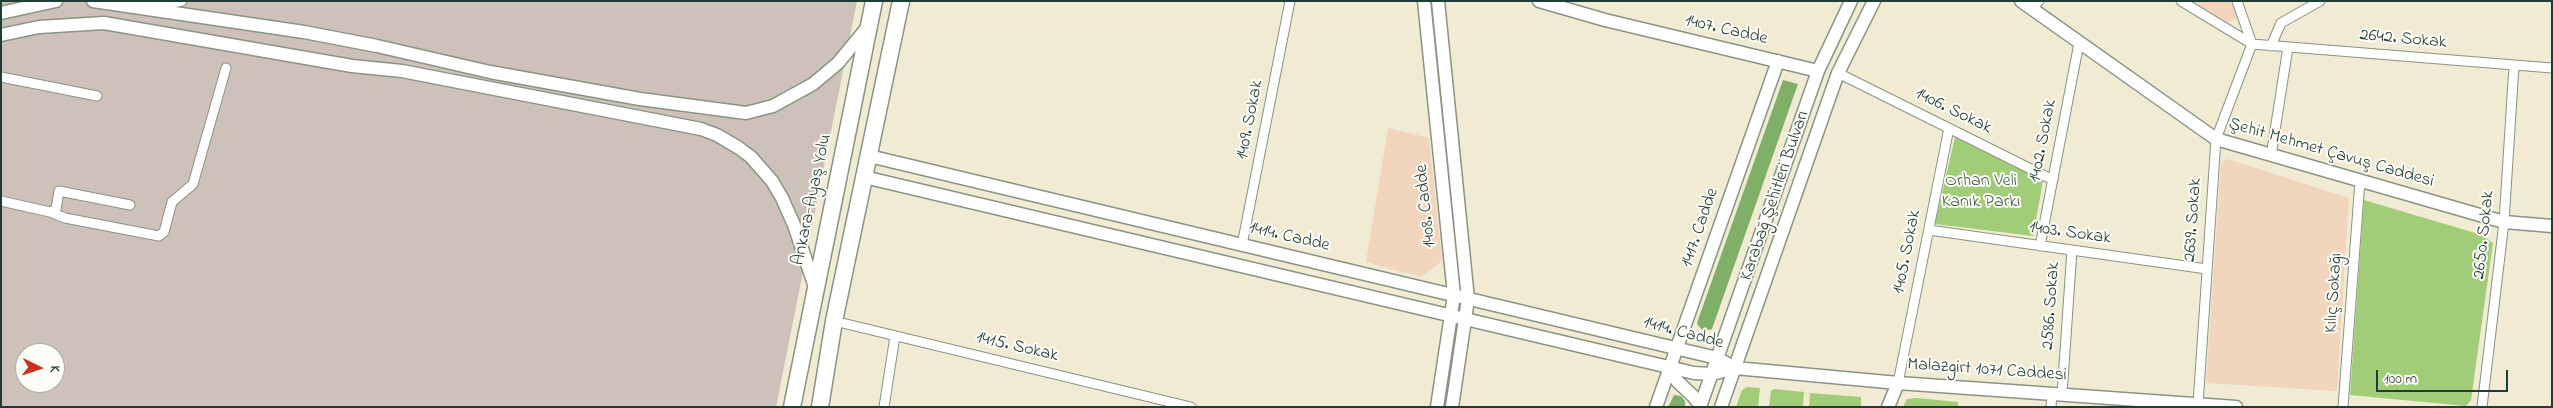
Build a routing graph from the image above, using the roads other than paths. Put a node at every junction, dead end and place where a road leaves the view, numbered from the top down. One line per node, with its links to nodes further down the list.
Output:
1 (56, 1): 17 (main road)
2 (93, 1): 18 (main road)
3 (137, 1): 4 (street)
4 (182, 1)
5 (874, 1): 18 (highway, Ankara-Ayaş Yolu)
6 (901, 1): 34 (highway)
7 (1290, 1): 45 (street, 1409. Sokak)
8 (1424, 1): 50 (main road, 1408. Cadde)
9 (1438, 1): 51 (main road, 1408. Cadde)
10 (1539, 1): 24 (main road, 1407. Cadde)
11 (1851, 1): 28 (main road, Karabağ Şehitleri Bulvarı)
12 (1874, 1): 29 (main road, Karabağ Şehitleri Bulvarı)
13 (2180, 1): 21 (street)
14 (2237, 1): 21 (street)
15 (2320, 1): 22 (street)
16 (2030, 4): 20 (main road, Şehit Mehmet Çavuş Caddesi)
17 (1, 13)
18 (869, 25): 49 (highway, Ankara-Ayaş Yolu)
19 (1, 35): 49 (main road)
20 (2079, 42): 33 (main road, Şehit Mehmet Çavuş Caddesi); 37 (street, 1402. Sokak)
21 (2252, 44): 22 (street, 2642. Sokak); 33 (street, 2639. Sokak)
22 (2272, 46): 23 (street, 2642. Sokak)
23 (2288, 47): 25 (street, 2642. Sokak); 35 (street)
24 (1778, 61): 28 (main road, 1407. Cadde); 56 (main road, 1417. Cadde)
25 (2514, 66): 27 (street, 2642. Sokak); 42 (street, 2650. Sokak)
26 (226, 68): 41 (street)
27 (2552, 68)
28 (1818, 71): 57 (main road, Karabağ Şehitleri Bulvarı)
29 (1838, 73): 32 (street, 1406. Sokak); 59 (main road, Karabağ Şehitleri Bulvarı)
30 (1, 78): 31 (street)
31 (97, 96)
32 (1949, 128): 37 (street, 1406. Sokak); 44 (street, 1405. Sokak)
33 (2216, 138): 35 (main road, Şehit Mehmet Çavuş Caddesi); 48 (street, 2639. Sokak)
34 (869, 156): 36 (highway); 45 (main road, 1414. Cadde)
35 (2271, 156): 38 (main road, Şehit Mehmet Çavuş Caddesi)
36 (864, 177): 52 (main road, 1414. Cadde); 54 (highway)
37 (2053, 180): 46 (street, 1402. Sokak)
38 (2360, 181): 42 (main road, Şehit Mehmet Çavuş Caddesi); 76 (street, Kılıç Sokağı)
39 (1, 201): 41 (street)
40 (130, 205): 41 (street)
41 (50, 212)
42 (2504, 222): 43 (main road, Şehit Mehmet Çavuş Caddesi); 77 (street, 2650. Sokak)
43 (2552, 226)
44 (1928, 230): 46 (street, 1403. Sokak); 61 (street, 1405. Sokak)
45 (1242, 245): 50 (main road, 1414. Cadde)
46 (2040, 246): 47 (street, 1403. Sokak)
47 (2072, 250): 48 (street, 1403. Sokak); 62 (street, 2586. Sokak)
48 (2207, 269): 63 (street, 2639. Sokak)
49 (815, 287): 65 (highway, Ankara-Ayaş Yolu)
50 (1454, 295): 51 (main road, 1414. Cadde); 52 (main road, 1408. Cadde)
51 (1468, 299): 53 (main road, 1408. Cadde); 56 (main road, 1414. Cadde)
52 (1451, 316): 53 (main road, 1414. Cadde); 69 (main road, 1408. Cadde)
53 (1465, 320): 58 (main road, 1414. Cadde); 70 (main road, 1408. Cadde)
54 (834, 321): 55 (street, 1415. Sokak); 66 (highway)
55 (895, 336): 67 (street); 68 (street, 1415. Sokak)
56 (1677, 348): 57 (main road, 1414. Cadde); 58 (main road, 1417. Cadde)
57 (1717, 358): 59 (main road, 1414. Cadde); 60 (main road, Karabağ Şehitleri Bulvarı)
58 (1670, 368): 60 (main road, 1414. Cadde); 64 (main road); 71 (main road, 1417. Cadde)
59 (1735, 368): 60 (main road, 1414. Cadde); 61 (main road, Malazgirt 1071 Caddesi); 72 (main road, Karabağ Şehitleri Bulvarı)
60 (1712, 374): 64 (main road, Karabağ Şehitleri Bulvarı)
61 (1898, 383): 62 (main road, Malazgirt 1071 Caddesi); 73 (main road)
62 (2057, 394): 63 (main road, Malazgirt 1071 Caddesi); 74 (street, 2586. Sokak)
63 (2198, 404): 75 (main road, Malazgirt 1071 Caddesi)
64 (1700, 406)
65 (792, 407)
66 (820, 407)
67 (884, 407)
68 (1191, 407)
69 (1437, 407)
70 (1452, 407)
71 (1656, 407)
72 (1721, 407)
73 (1888, 407)
74 (2051, 407)
75 (2236, 407)
76 (2343, 407)
77 (2482, 407)

